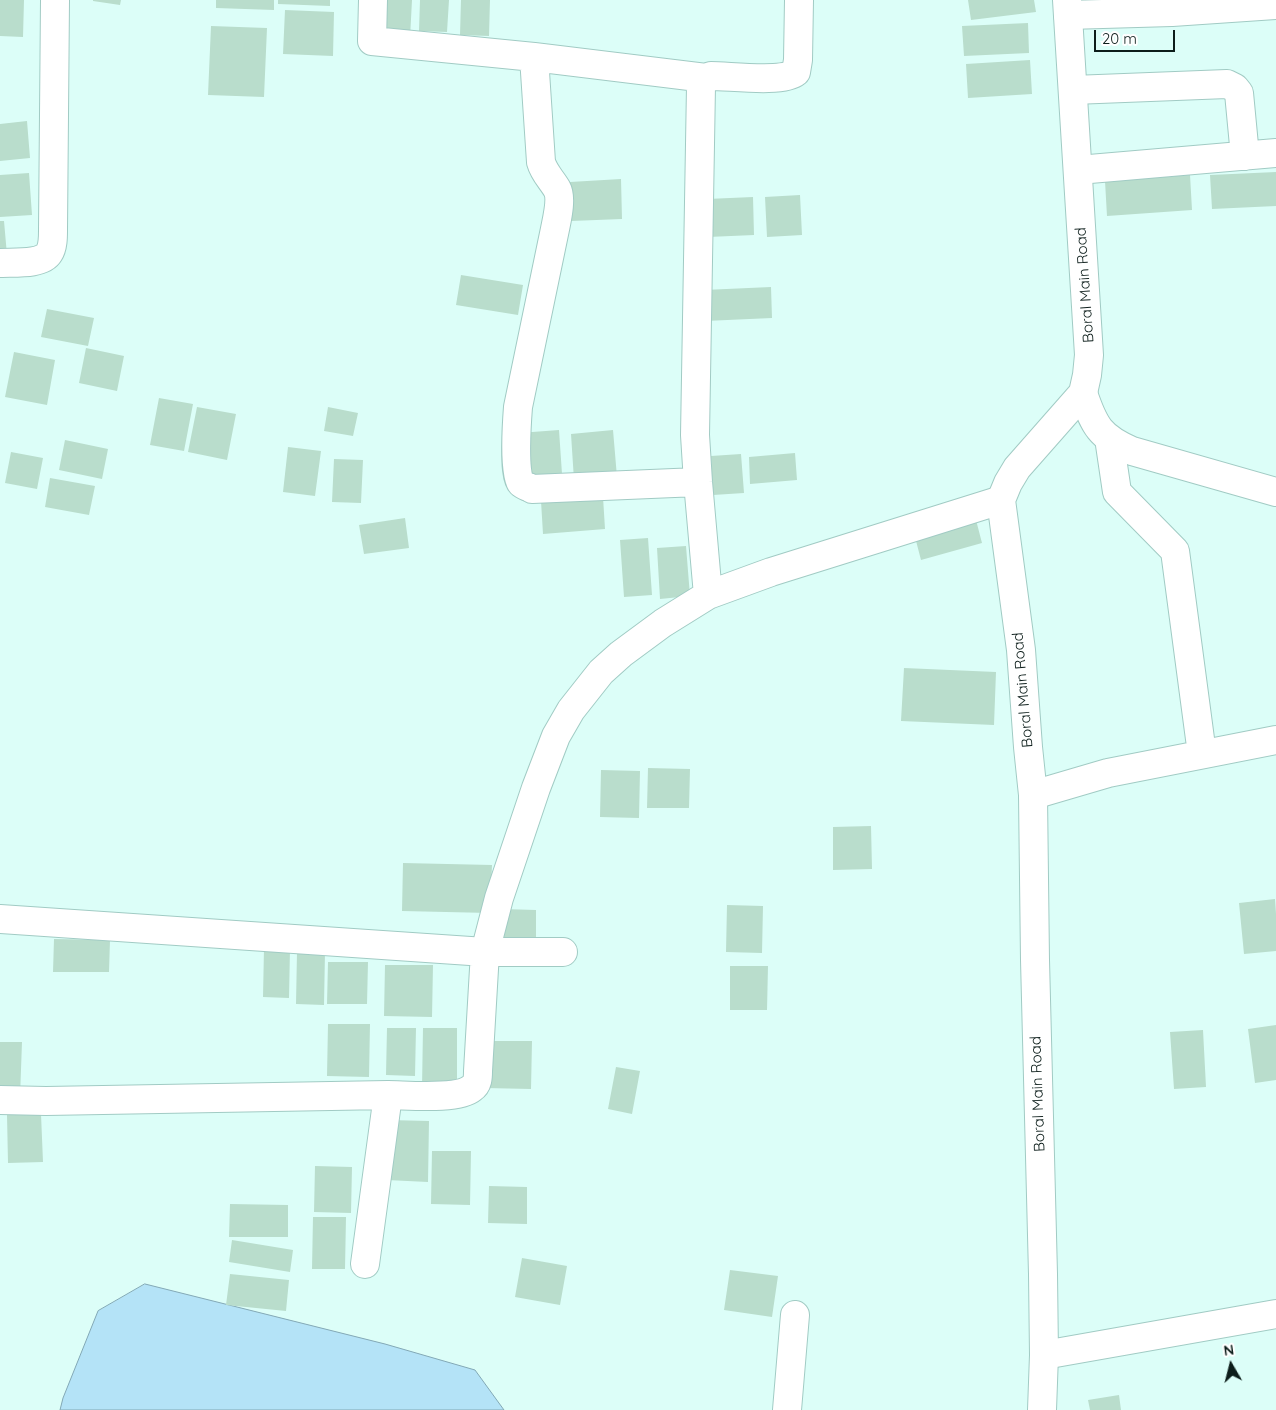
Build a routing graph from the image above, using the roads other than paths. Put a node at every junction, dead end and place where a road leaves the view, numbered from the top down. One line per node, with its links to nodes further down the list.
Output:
1 (55, 0): 12 (street)
2 (373, 0): 6 (street)
3 (799, 0): 7 (street)
4 (1276, 5): 5 (street)
5 (1068, 8): 8 (street, Boral Main Road)
6 (534, 57): 7 (street); 15 (street)
7 (706, 78): 15 (street)
8 (1073, 90): 10 (street); 11 (street, Boral Main Road)
9 (1276, 153): 10 (street)
10 (1245, 156): 11 (street)
11 (1078, 170): 13 (street, Boral Main Road)
12 (0, 263)
13 (1083, 393): 14 (street); 17 (street, Boral Main Road)
14 (1108, 438): 16 (street); 20 (street)
15 (698, 482): 18 (street)
16 (1276, 492)
17 (1002, 500): 18 (street); 21 (street, Boral Main Road)
18 (708, 595): 23 (street)
19 (1276, 740): 20 (street)
20 (1202, 754): 21 (street)
21 (1033, 795): 30 (street, Boral Main Road)
22 (0, 919): 23 (street)
23 (486, 952): 24 (street); 25 (street)
24 (563, 952)
25 (388, 1095): 26 (street); 27 (street)
26 (0, 1100)
27 (365, 1264)
28 (1276, 1314): 30 (street)
29 (795, 1315): 31 (street)
30 (1044, 1356): 32 (street, Boral Main Road)
31 (788, 1410)
32 (1042, 1410)

